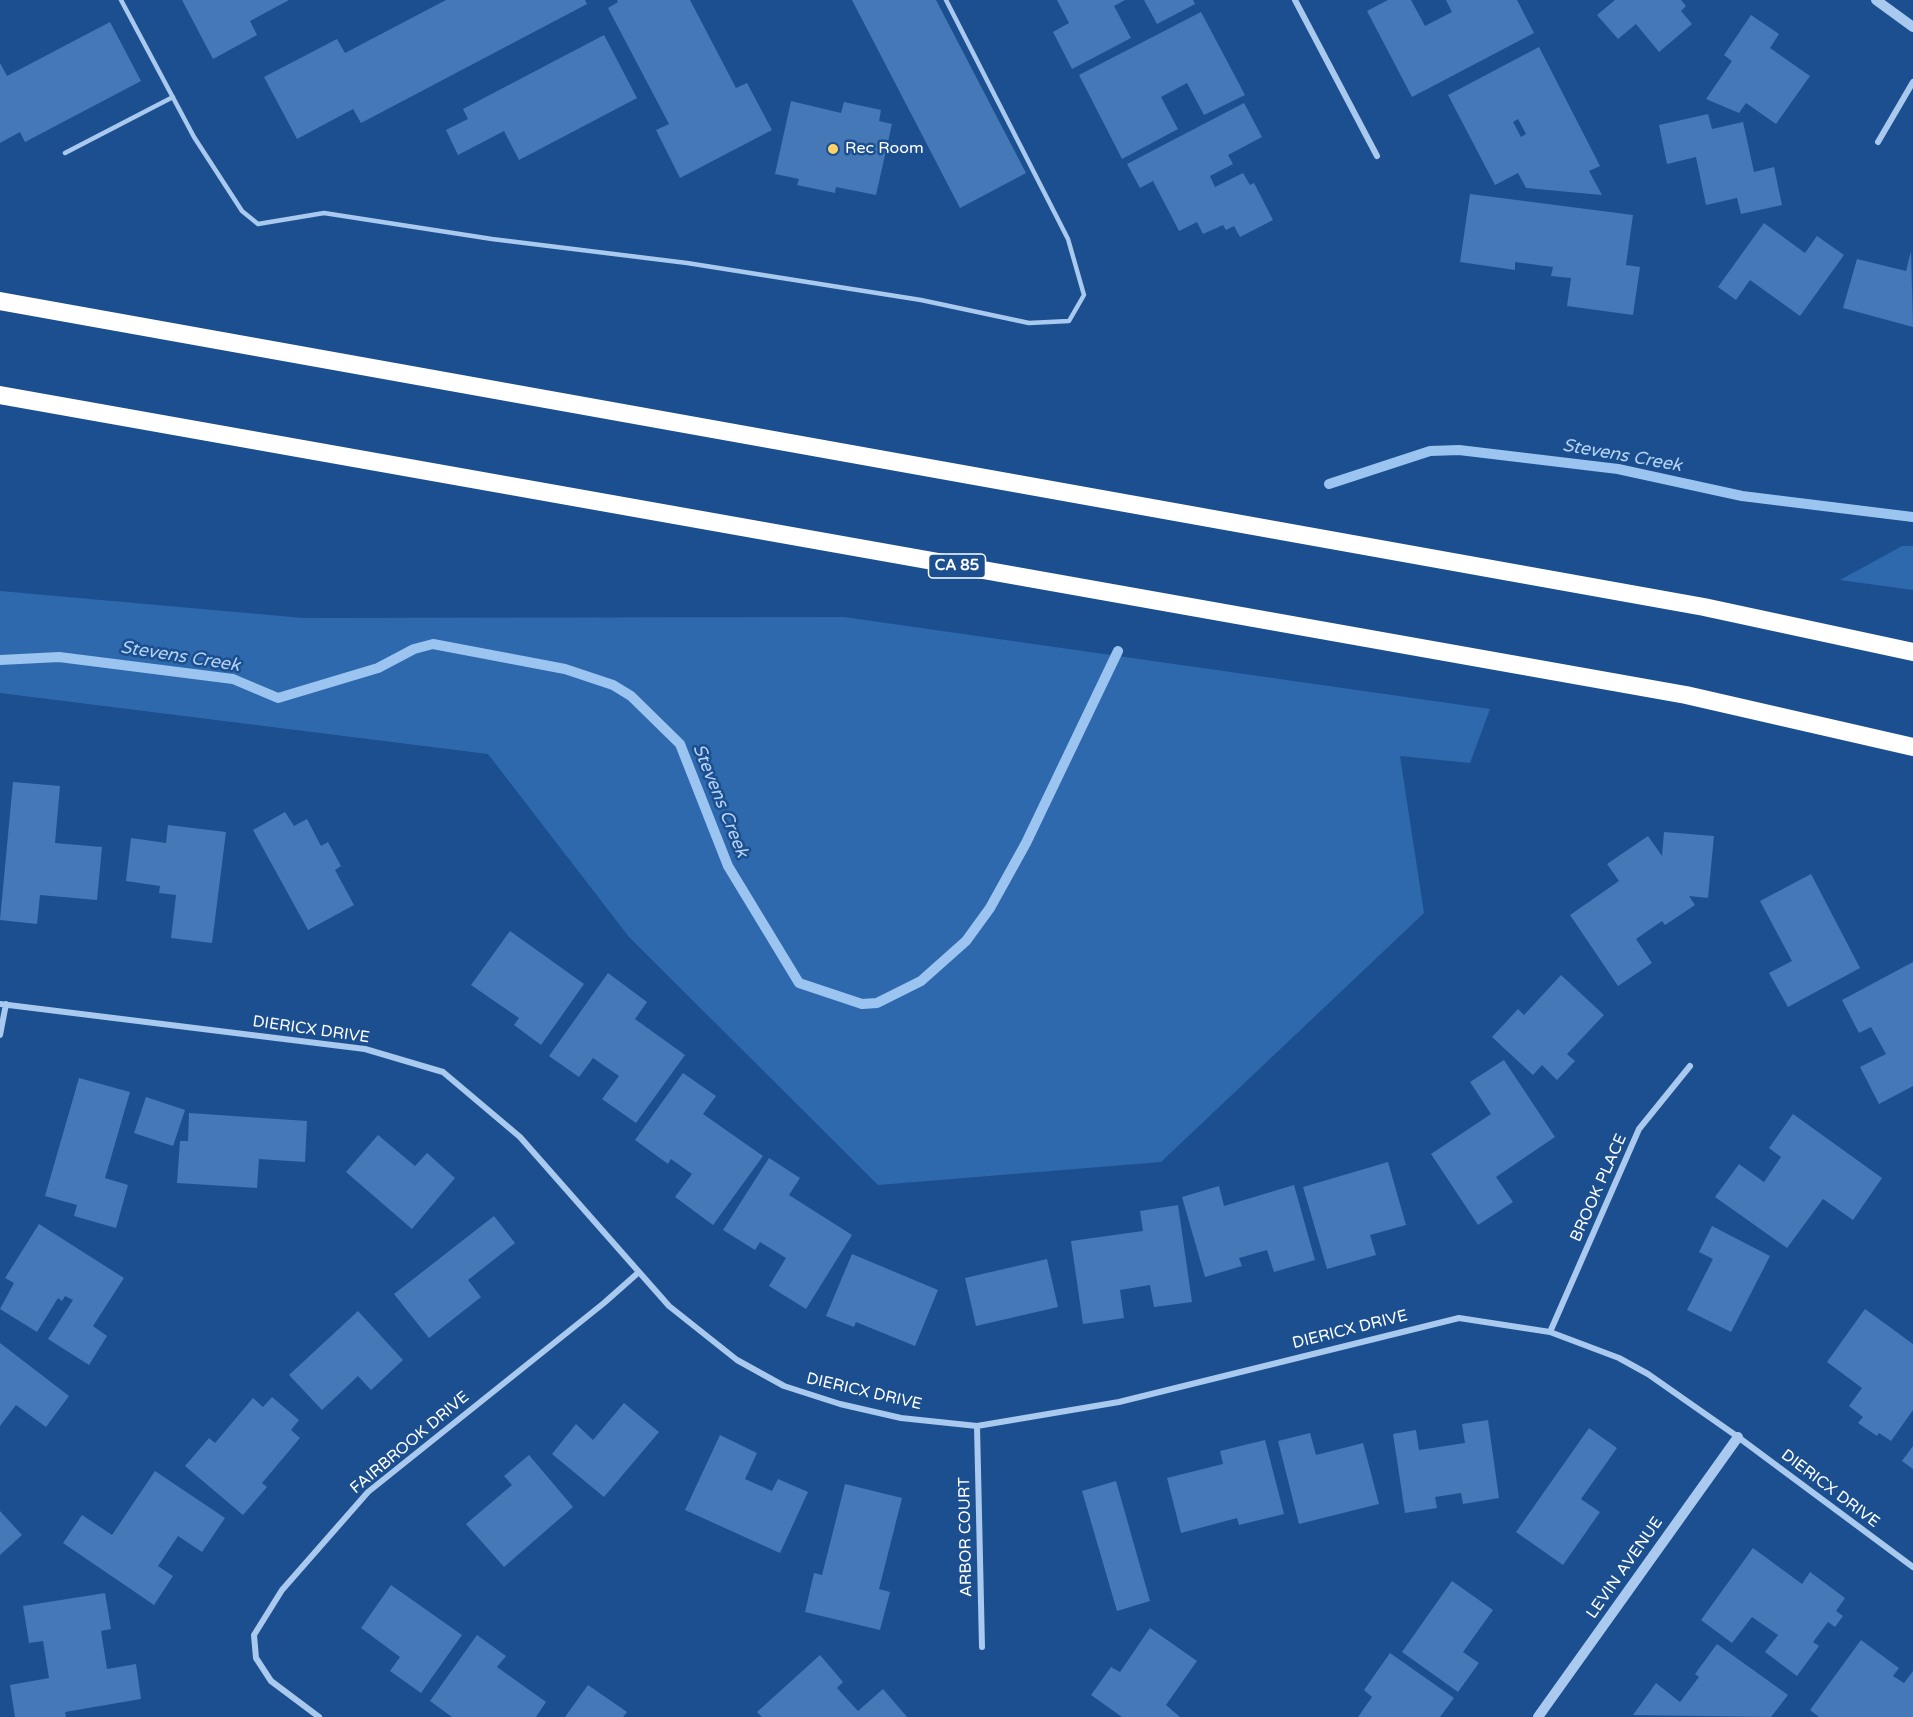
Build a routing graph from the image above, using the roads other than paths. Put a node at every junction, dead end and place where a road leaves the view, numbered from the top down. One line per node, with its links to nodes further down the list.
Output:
1 (121, 0): 7 (lane)
2 (946, 0): 7 (lane)
3 (1295, 0): 10 (street)
4 (1876, 0): 5 (street)
5 (1913, 27)
6 (1913, 82): 8 (street)
7 (173, 97): 9 (lane)
8 (1878, 142)
9 (65, 153)
10 (1377, 156)
11 (0, 301): 13 (highway)
12 (0, 395): 14 (highway, CA 85)
13 (1913, 652)
14 (1913, 747)
15 (3, 1004): 16 (street); 18 (street, DIERICX DRIVE)
16 (0, 1035)
17 (1690, 1066): 19 (street, BROOK PLACE)
18 (639, 1272): 20 (street, DIERICX DRIVE); 24 (street, FAIRBROOK DRIVE)
19 (1550, 1332): 20 (street, DIERICX DRIVE); 21 (street, DIERICX DRIVE)
20 (977, 1426): 23 (street, ARBOR COURT)
21 (1737, 1437): 22 (street, DIERICX DRIVE); 25 (street, LEVIN AVENUE)
22 (1913, 1567)
23 (982, 1647)
24 (320, 1717)
25 (1538, 1717)

